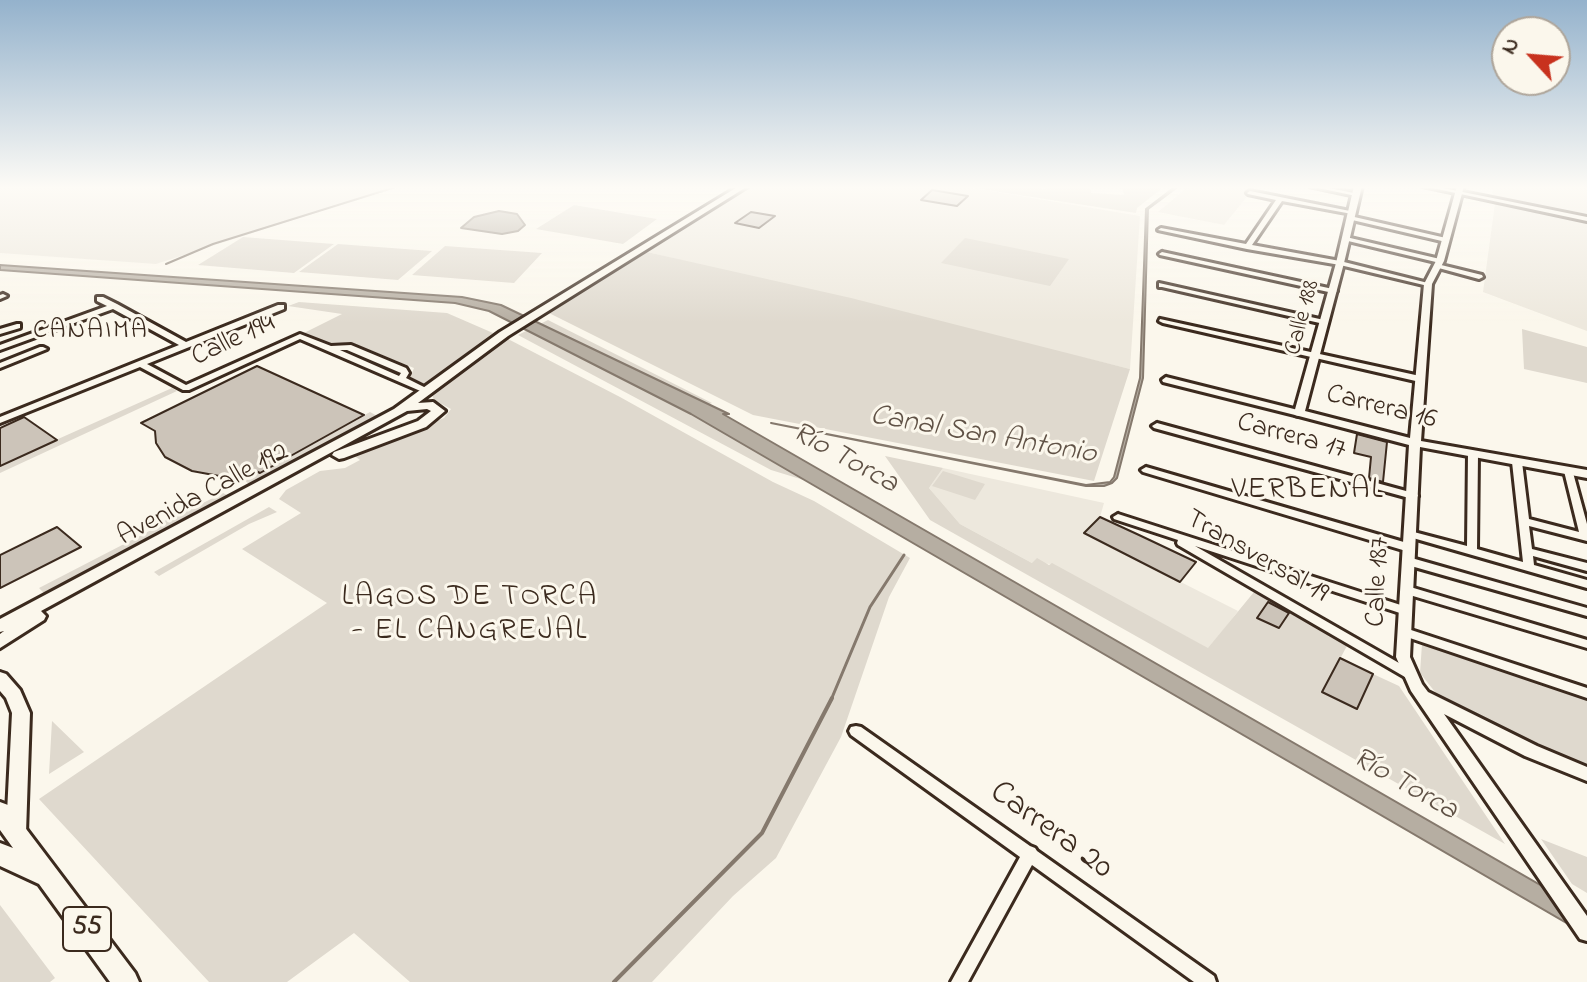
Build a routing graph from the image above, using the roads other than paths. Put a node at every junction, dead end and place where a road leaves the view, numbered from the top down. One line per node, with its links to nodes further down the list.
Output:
1 (670, 232): 32 (main road, Avenida Calle 192)
2 (1170, 232): 9 (street)
3 (1257, 232): 9 (street)
4 (1347, 232): 7 (street, Calle 188)
5 (1415, 232): 8 (street)
6 (1448, 232): 8 (street, Calle 187)
7 (1346, 239): 11 (street, Calle 188); 12 (street)
8 (1446, 240): 12 (street, Calle 187)
9 (1247, 247): 11 (street)
10 (1162, 254): 16 (street)
11 (1340, 263): 14 (street); 16 (street, Calle 188)
12 (1439, 264): 13 (street); 14 (street, Calle 187)
13 (1479, 277)
14 (1428, 284): 30 (street, Calle 187)
15 (1162, 285): 21 (street)
16 (1333, 291): 21 (street, Calle 188)
17 (100, 299): 18 (street)
18 (114, 306): 24 (street); 25 (street)
19 (281, 307): 24 (street)
20 (1163, 321): 27 (street)
21 (1324, 322): 27 (street, Calle 188)
22 (17, 326): 23 (street)
23 (0, 332)
24 (187, 346): 28 (street)
25 (0, 348)
26 (43, 349): 29 (street)
27 (1315, 355): 30 (street); 35 (street, Calle 188)
28 (141, 364): 32 (street, Calle 194); 36 (street)
29 (0, 366)
30 (1420, 379): 38 (street, Calle 187)
31 (1166, 380): 35 (street, Carrera 16)
32 (428, 391): 33 (main road, Avenida Calle 192); 34 (main road, Avenida Calle 192)
33 (418, 406): 34 (main road); 40 (main road, Avenida Calle 192); 40 (main road)
34 (398, 412): 45 (main road, Avenida Calle 192)
35 (1299, 413): 38 (street, Carrera 16)
36 (1, 419)
37 (1157, 426): 46 (street, Carrera 17)
38 (1415, 443): 39 (street, Carrera 16); 46 (street, Calle 187)
39 (1473, 454): 41 (street, Carrera 16); 53 (street)
40 (339, 455): 45 (main road, Avenida Calle 192)
41 (1517, 462): 43 (street, Carrera 16); 48 (street)
42 (1146, 470): 51 (street)
43 (1569, 471): 44 (street, Carrera 16); 50 (street)
44 (1587, 474)
45 (259, 493): 60 (main road, Avenida Calle 192); 62 (main road, Avenida Calle 192)
46 (1413, 496): 51 (street, Calle 187)
47 (1118, 517): 49 (street)
48 (1524, 521): 50 (street); 52 (street)
49 (1163, 532): 58 (street); 64 (street, Transversal 19)
50 (1586, 538)
51 (1409, 548): 53 (street); 57 (street, Calle 187); 59 (street)
52 (1528, 551): 54 (street); 55 (street)
53 (1472, 552): 55 (street)
54 (1587, 567)
55 (1529, 568): 56 (street)
56 (1587, 584)
57 (1407, 590): 58 (street, Calle 187); 63 (street)
58 (1406, 611): 61 (street, Calle 187)
59 (1587, 612)
60 (0, 626)
61 (1405, 632): 64 (street, Calle 187); 66 (street)
62 (0, 642)
63 (1587, 644)
64 (1409, 674): 67 (street, Calle 187)
65 (0, 679): 73 (main road)
66 (1587, 693)
67 (1422, 695): 68 (street); 69 (street, Calle 187)
68 (1468, 718): 69 (street); 71 (street)
69 (1442, 725): 77 (street, Calle 187)
70 (856, 731): 74 (street, Carrera 20)
71 (1587, 774)
72 (0, 812): 73 (highway, 55)
73 (16, 833): 76 (highway, 55)
74 (1030, 853): 79 (street); 80 (street, Carrera 20)
75 (0, 854): 76 (highway)
76 (47, 876): 78 (highway, 55)
77 (1587, 932)
78 (126, 982)
79 (959, 982)
80 (1208, 982)

